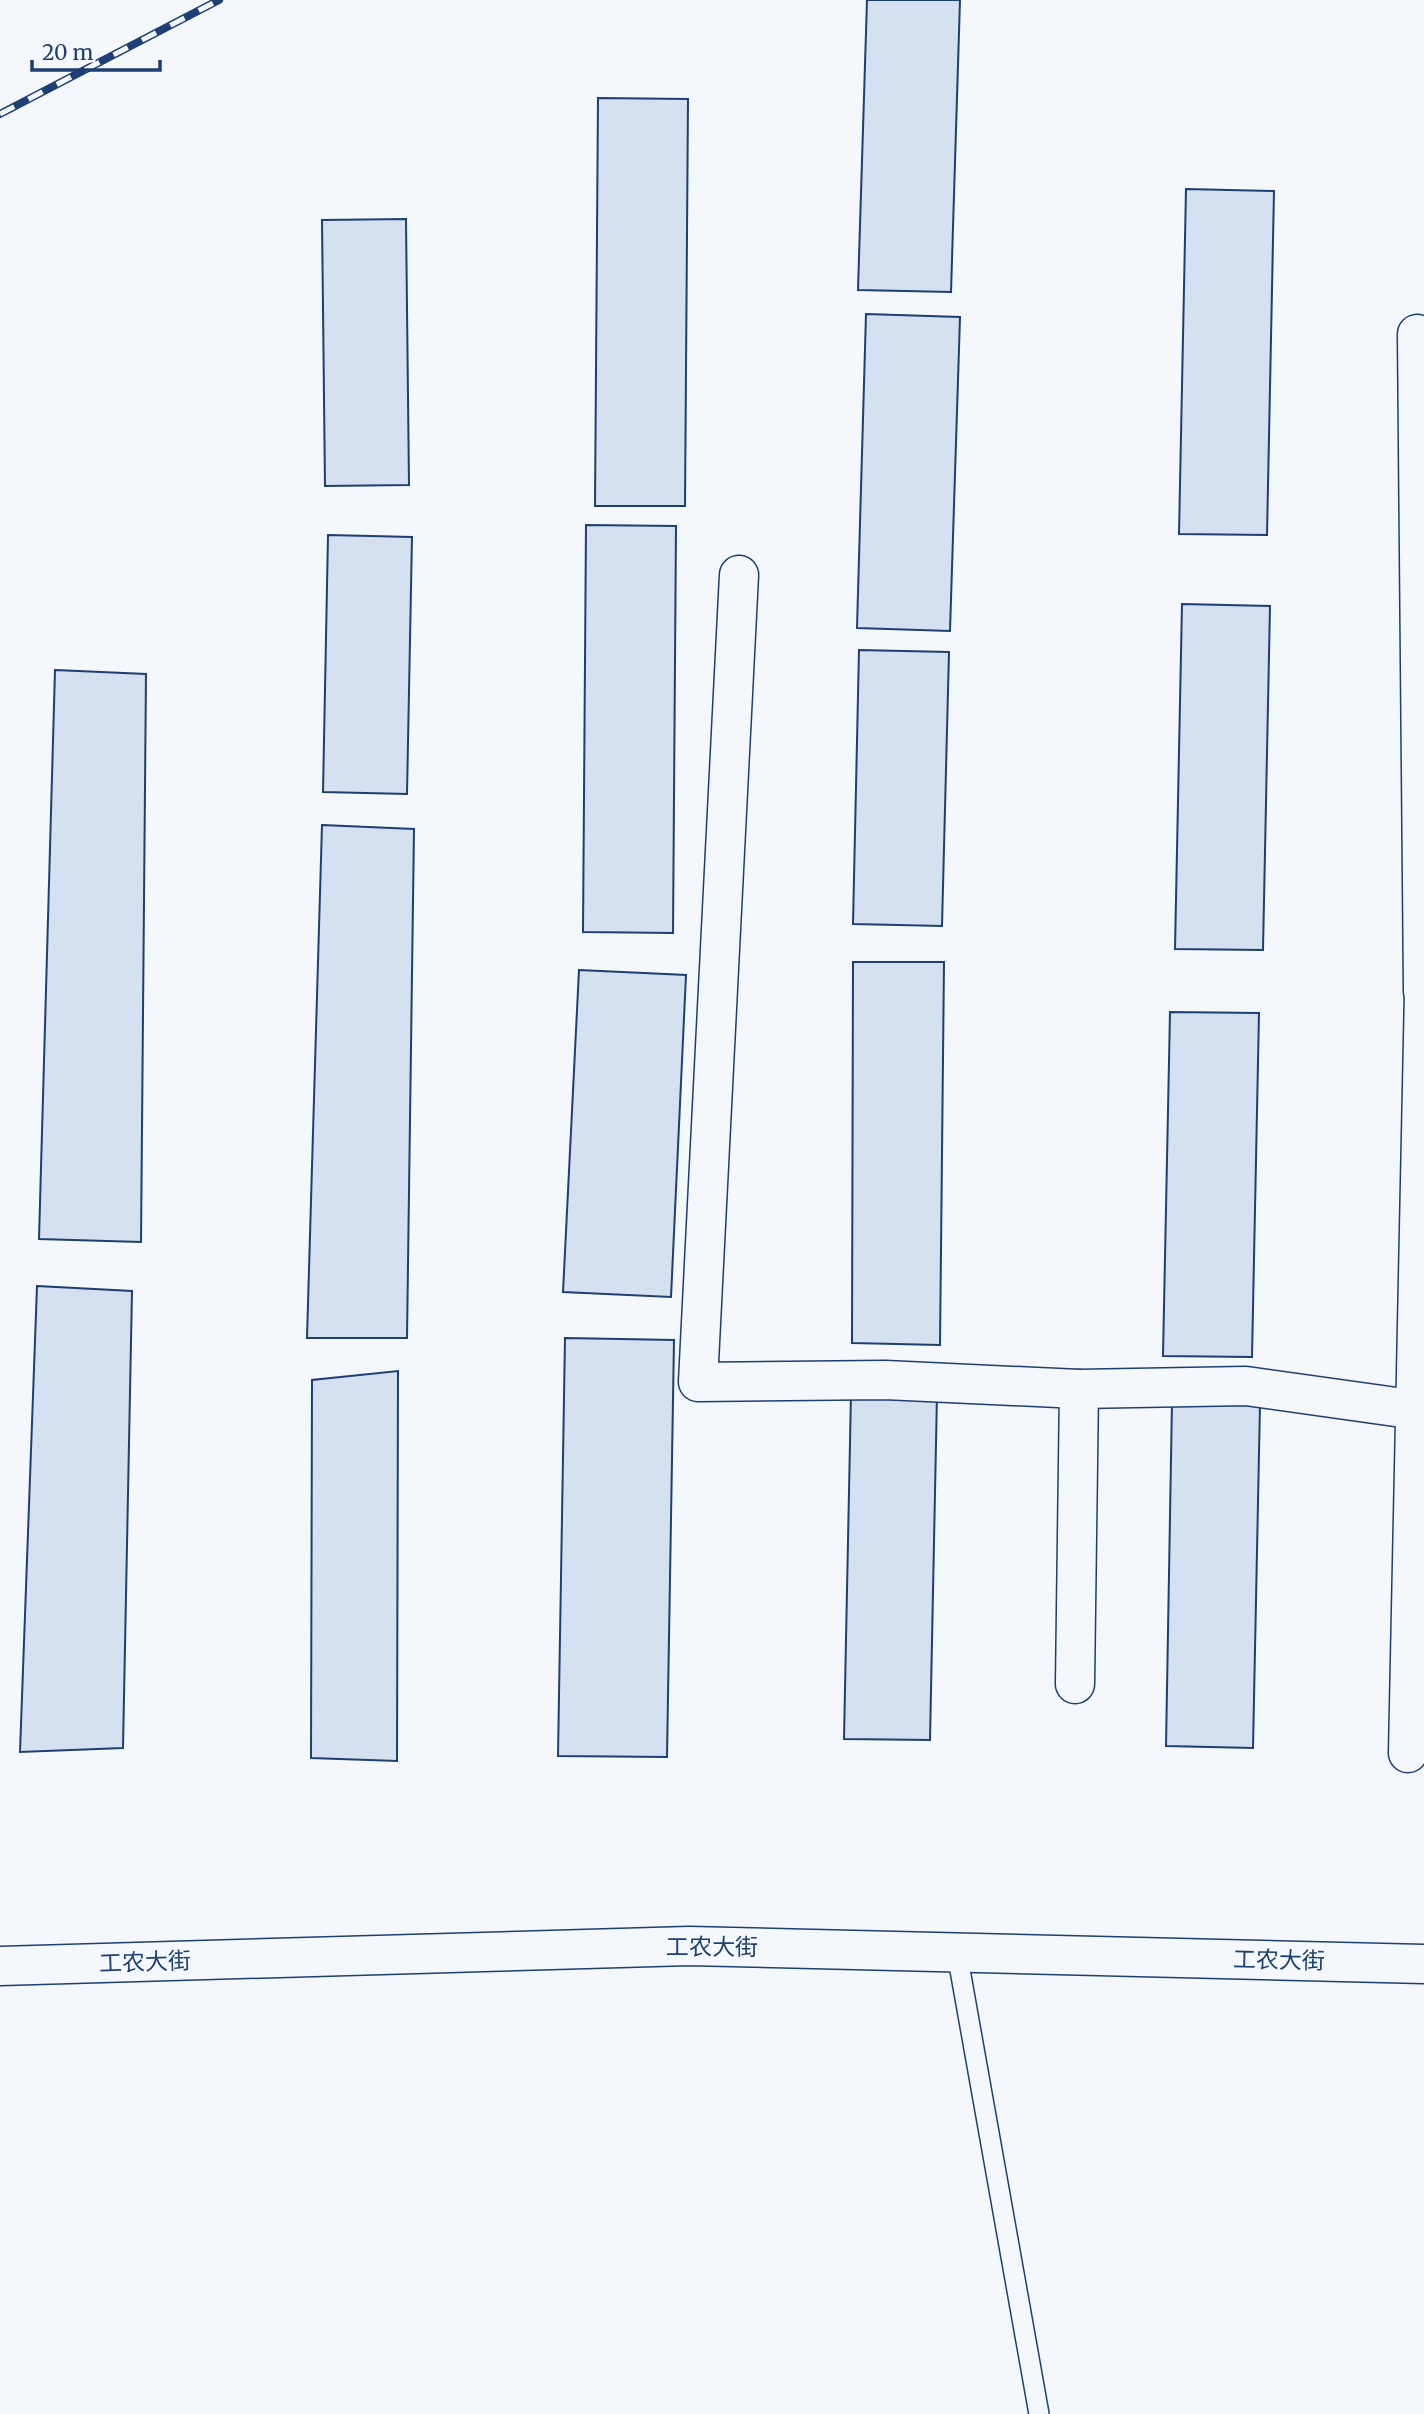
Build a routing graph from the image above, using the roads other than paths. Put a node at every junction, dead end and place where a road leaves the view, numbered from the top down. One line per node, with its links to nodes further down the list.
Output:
1 (1417, 334): 3 (street)
2 (738, 575): 4 (street)
3 (1423, 991): 5 (street)
4 (1079, 1389): 5 (street); 6 (street)
5 (1419, 1411): 7 (street)
6 (1074, 1684)
7 (1408, 1753)
8 (957, 1953): 9 (street, 工农大街); 10 (street, 工农大街); 11 (lane)
9 (1424, 1964)
10 (0, 1966)
11 (1039, 2414)

